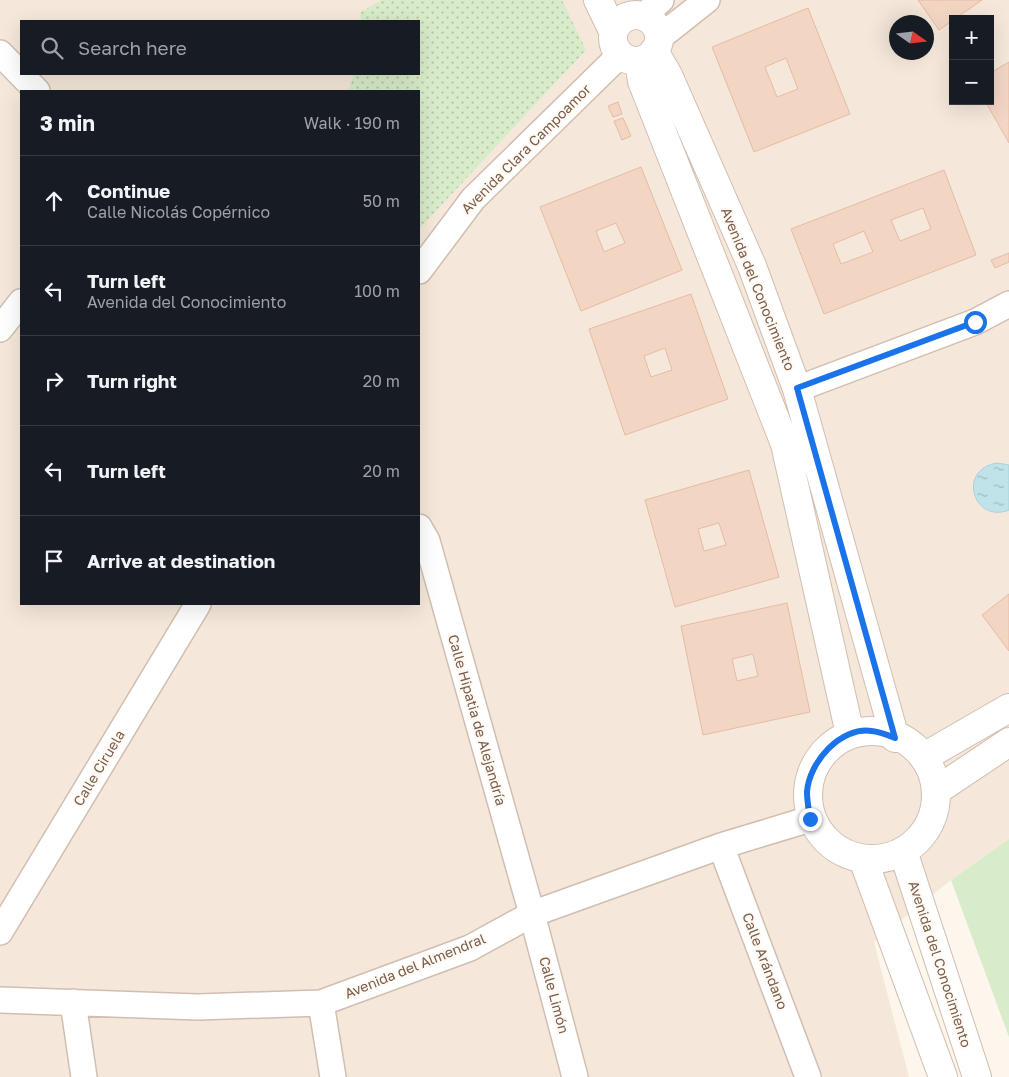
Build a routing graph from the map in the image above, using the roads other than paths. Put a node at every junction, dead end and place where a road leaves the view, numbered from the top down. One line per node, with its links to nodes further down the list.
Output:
1 (598, 0): 4 (street, Avenida del Conocimiento)
2 (707, 0): 4 (street, Avenida Clara Campoamor)
3 (642, 8): 4 (street)
4 (637, 47): 9 (street, Avenida Clara Campoamor); 13 (street, Avenida del Conocimiento); 17 (street, Avenida del Conocimiento)
5 (0, 53): 6 (street)
6 (20, 74)
7 (21, 75): 8 (street)
8 (35, 90)
9 (420, 269)
10 (20, 303): 12 (street)
11 (1009, 304): 13 (street)
12 (0, 329)
13 (797, 388): 18 (street, Avenida del Conocimiento)
14 (420, 529): 26 (street, Calle Hipatia de Alejandría)
15 (197, 605): 27 (street, Calle Ciruela)
16 (1009, 708): 20 (street)
17 (850, 734): 18 (street); 22 (street)
18 (895, 738): 20 (street)
19 (1009, 742): 21 (street)
20 (924, 757): 21 (street)
21 (936, 791): 24 (street)
22 (810, 819): 23 (street, Avenida del Almendral); 25 (street)
23 (721, 846): 26 (street, Avenida del Almendral); 34 (street, Calle Arándano)
24 (903, 851): 25 (street); 36 (street, Avenida del Conocimiento)
25 (863, 859): 35 (street)
26 (532, 914): 30 (street, Avenida del Almendral); 33 (street, Calle Limón)
27 (0, 932)
28 (0, 1000): 29 (street, Avenida del Almendral)
29 (73, 1002): 30 (street, Avenida del Almendral); 31 (street)
30 (321, 1003): 32 (street)
31 (84, 1077)
32 (333, 1077)
33 (576, 1077)
34 (808, 1077)
35 (942, 1077)
36 (977, 1077)

